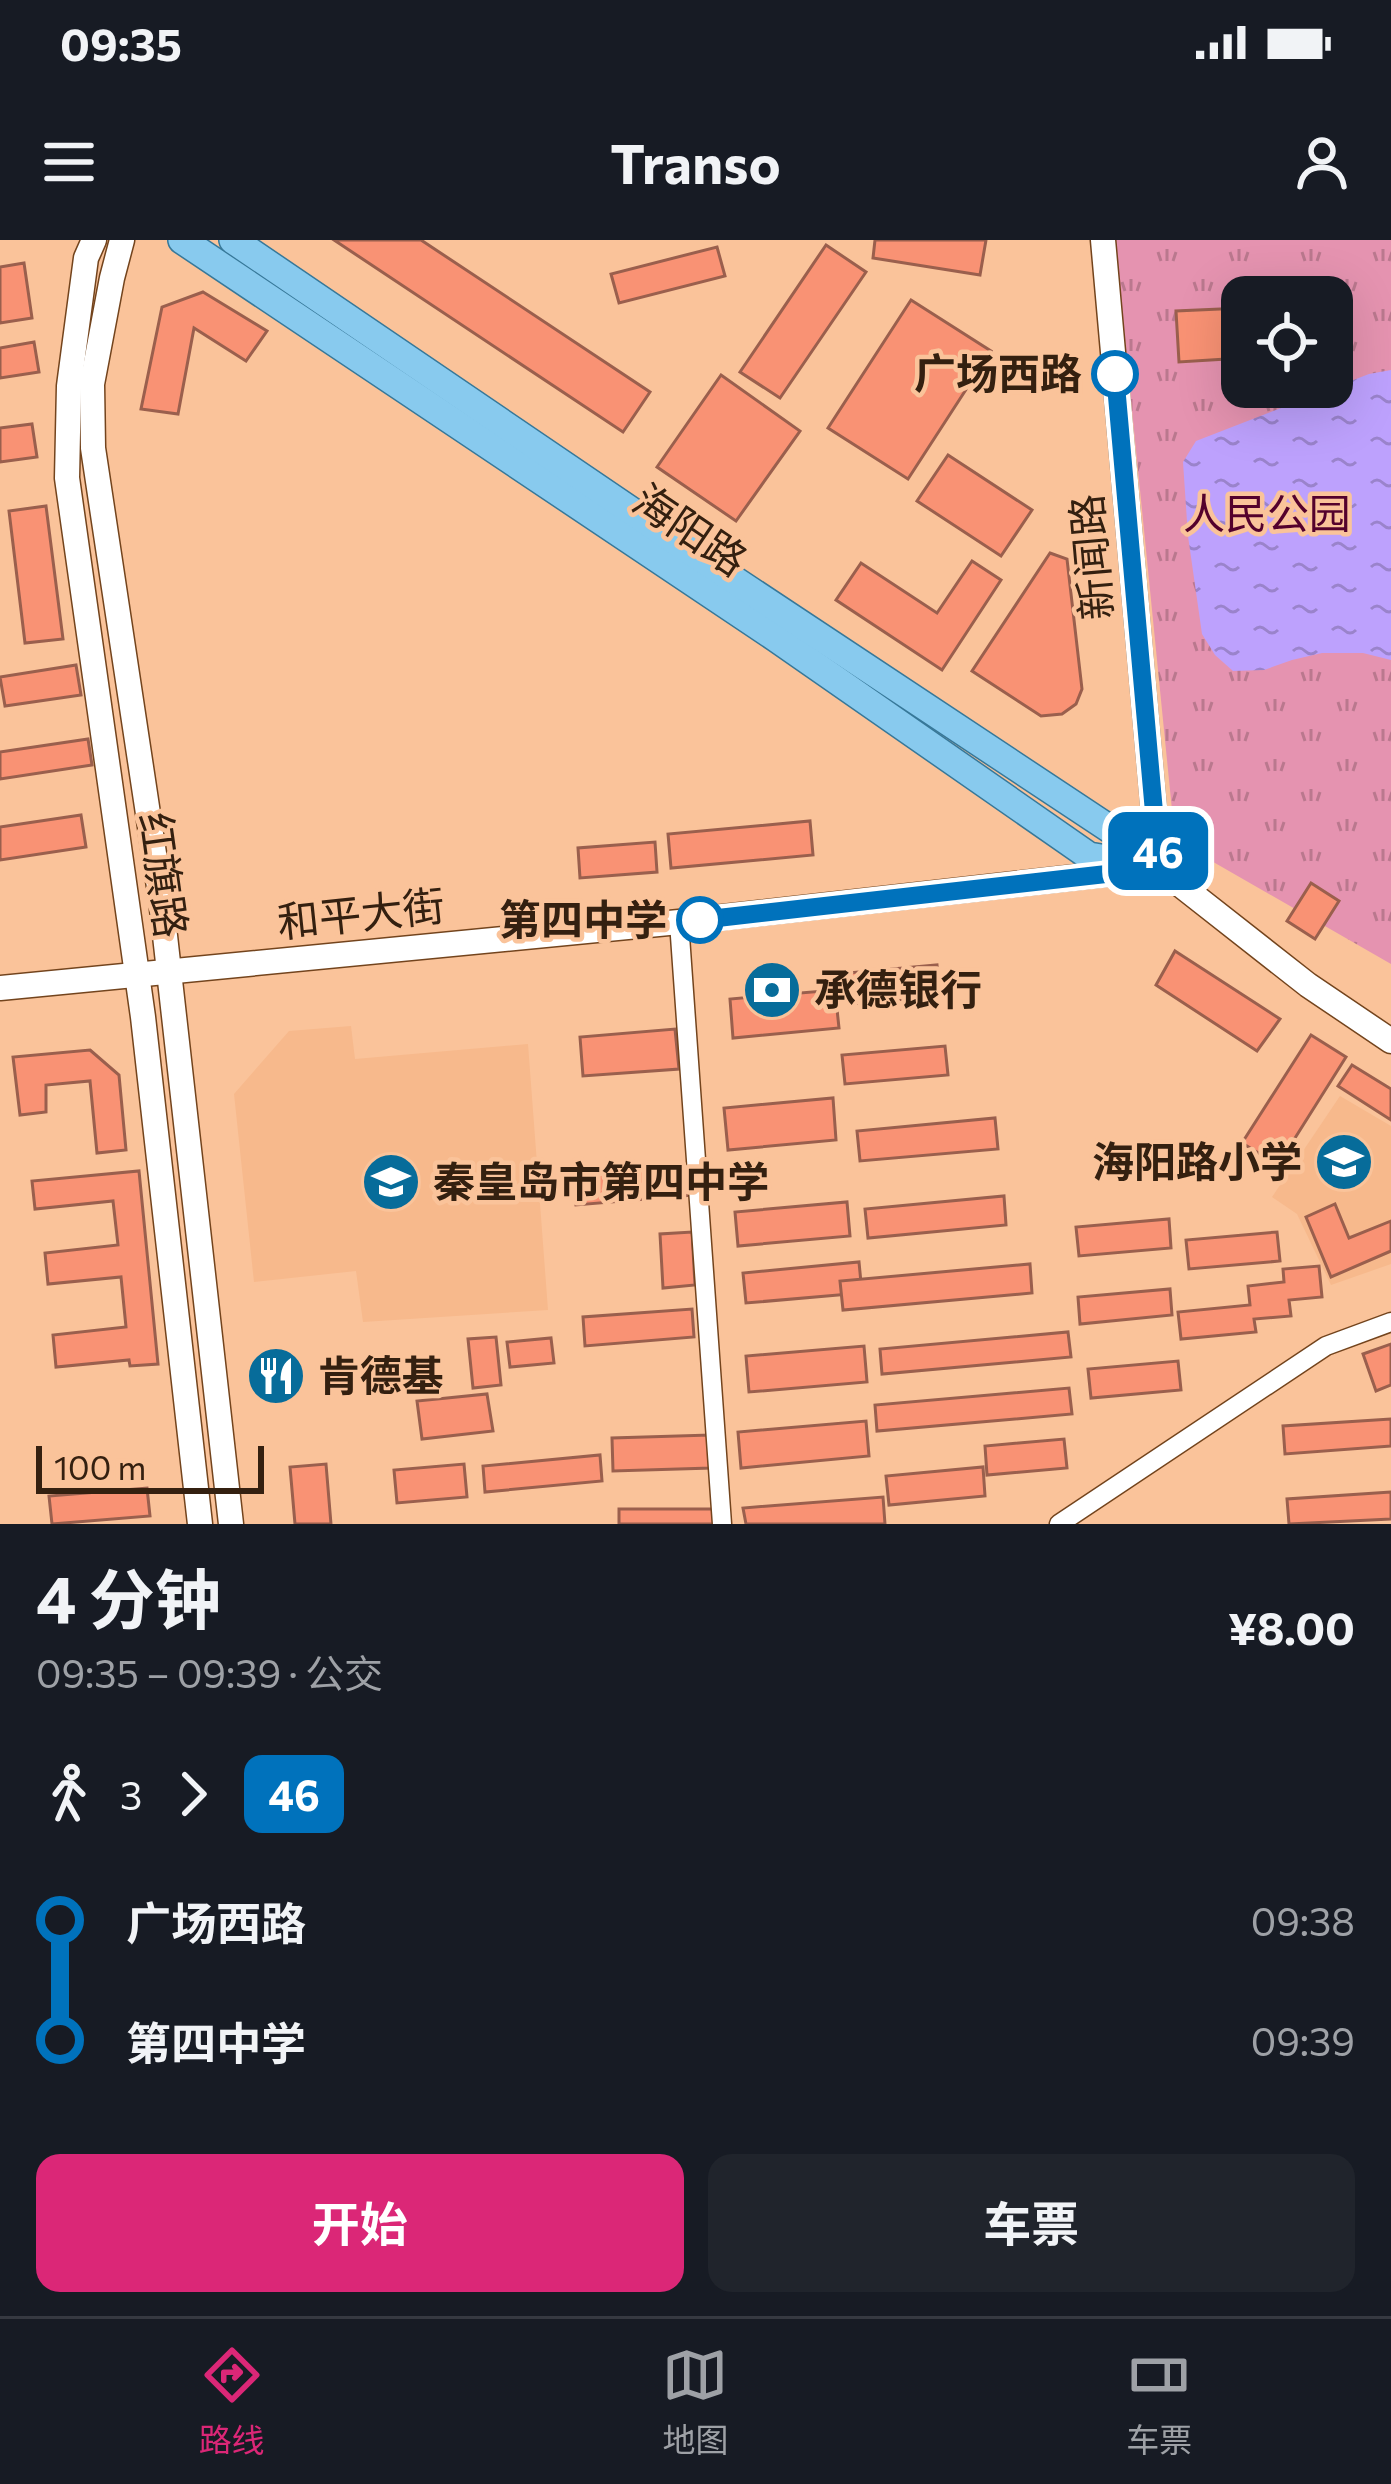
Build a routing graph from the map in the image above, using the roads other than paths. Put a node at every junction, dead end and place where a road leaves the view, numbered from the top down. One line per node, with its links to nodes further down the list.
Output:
1 (94, 240): 9 (main road, 红旗路)
2 (122, 240): 8 (main road)
3 (182, 240): 6 (main road, 海阳路)
4 (232, 240): 6 (main road, 海阳路)
5 (1103, 240): 6 (main road, 新闻路)
6 (1159, 868): 7 (main road, 和平大街); 11 (main road, 海阳路)
7 (679, 922): 8 (main road, 和平大街); 15 (street)
8 (167, 972): 9 (main road, 和平大街); 14 (main road)
9 (137, 976): 10 (main road, 和平大街); 13 (main road, 红旗路)
10 (0, 988)
11 (1391, 1041)
12 (1391, 1322): 16 (street)
13 (200, 1524)
14 (231, 1524)
15 (722, 1524)
16 (1059, 1524)

